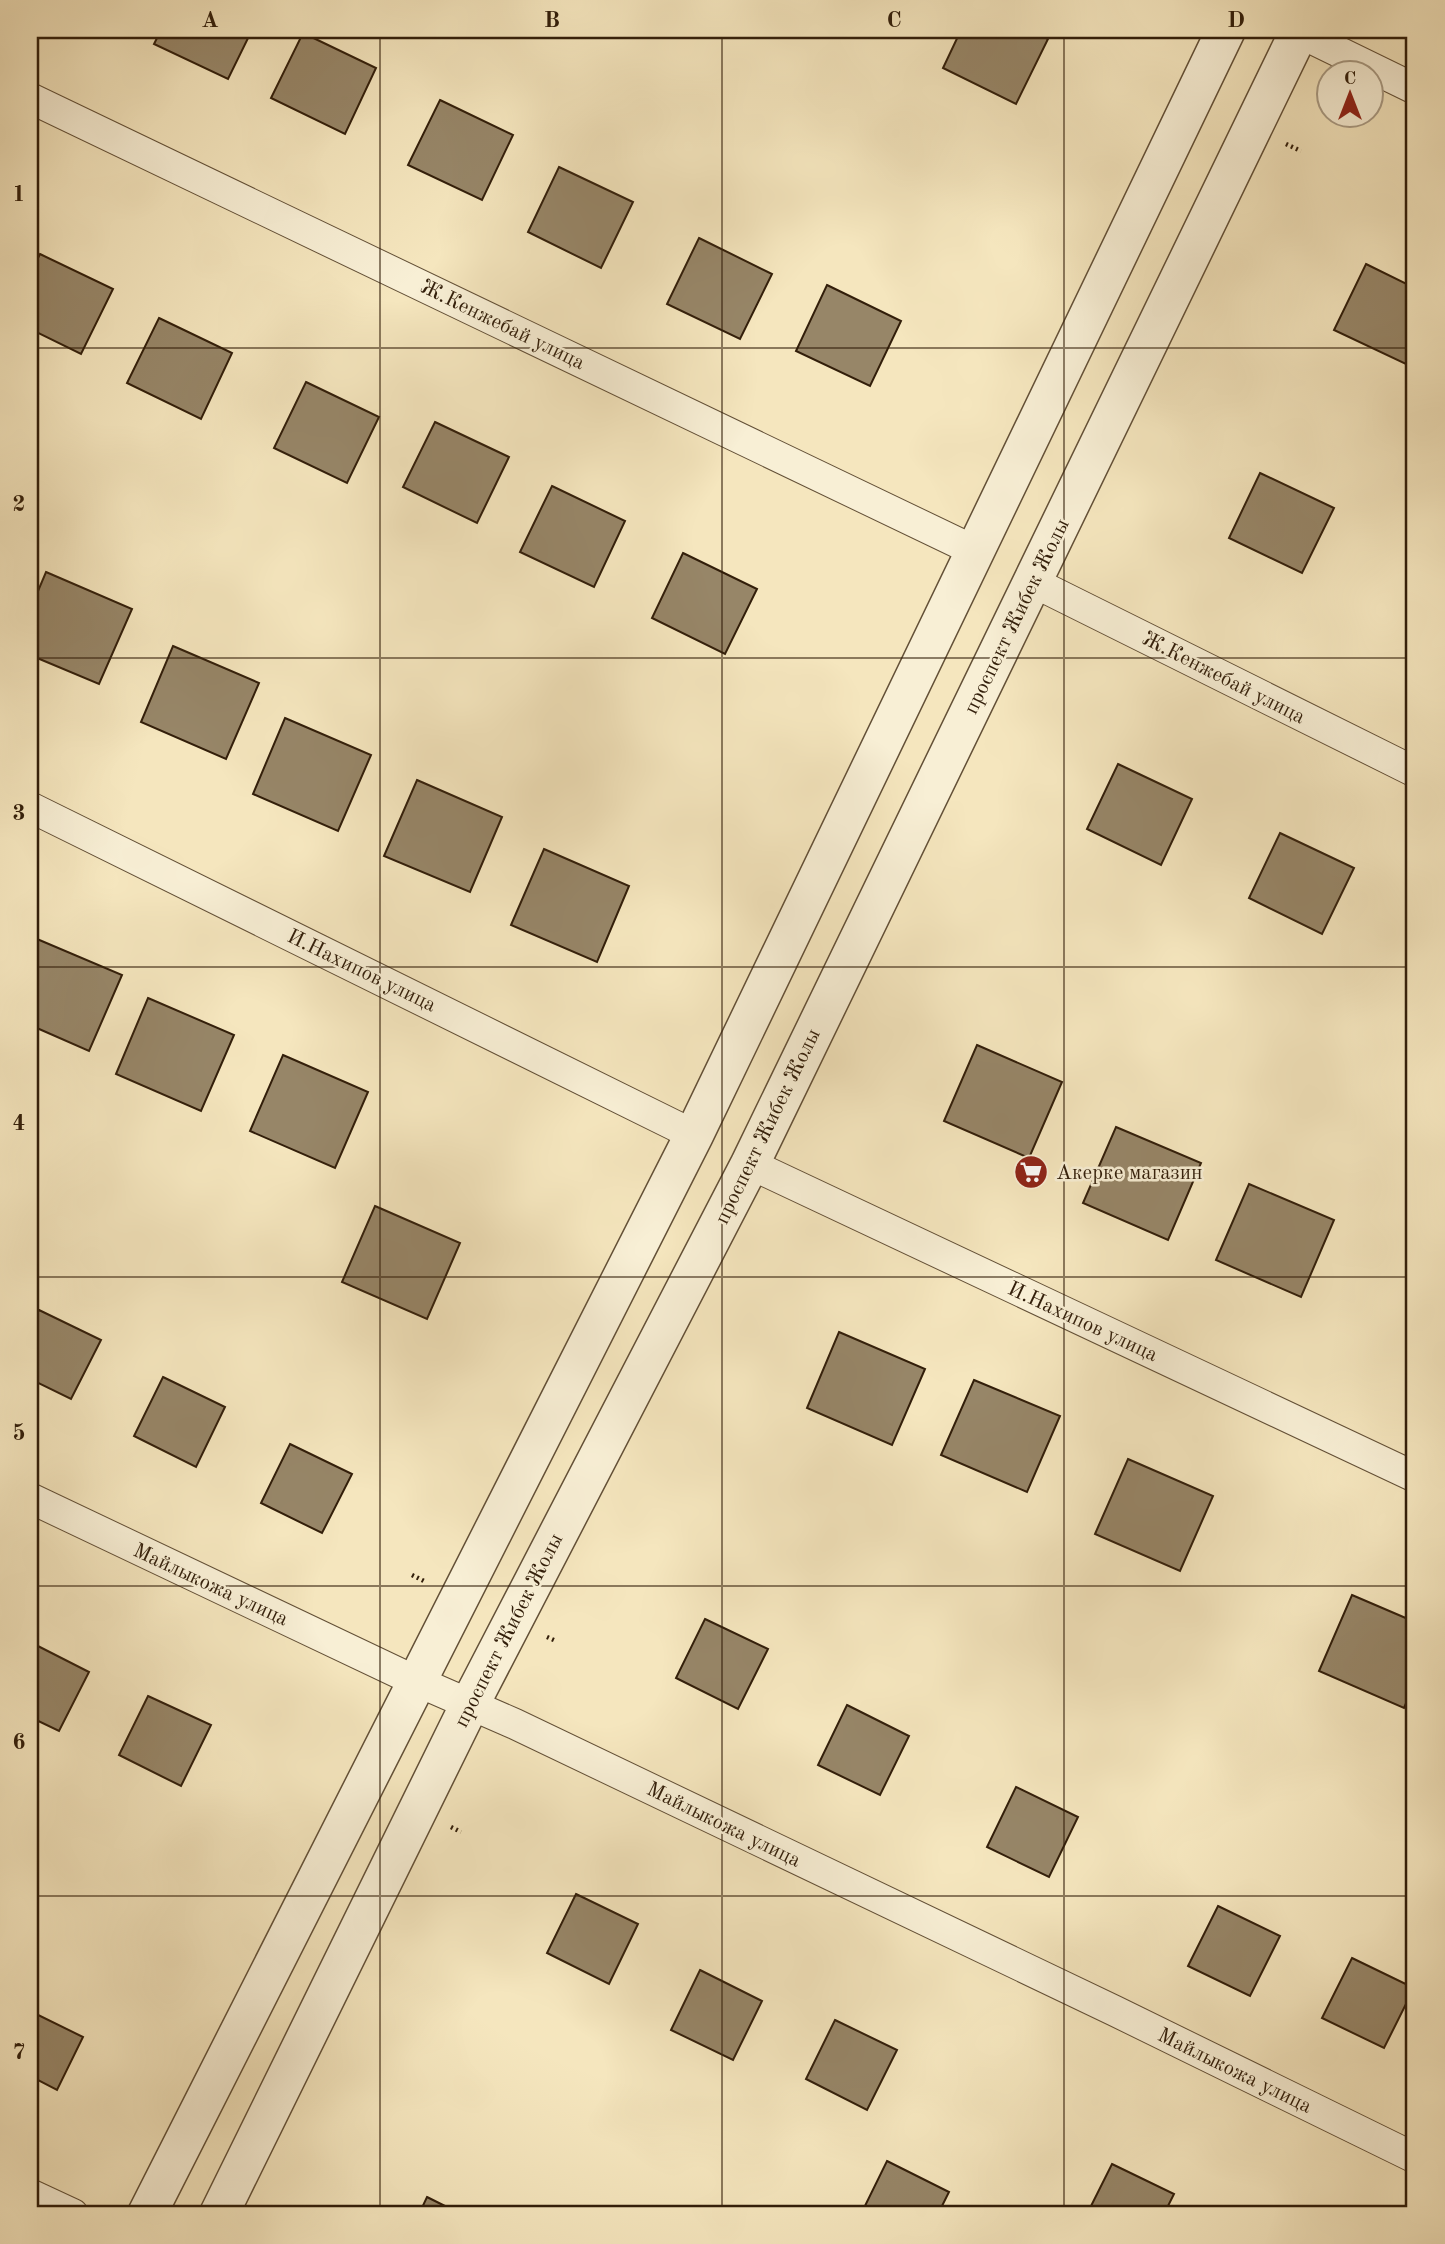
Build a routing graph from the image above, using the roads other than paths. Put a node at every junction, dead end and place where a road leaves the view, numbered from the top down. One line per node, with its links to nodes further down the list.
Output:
1 (1226, 30): 5 (street)
2 (1298, 31): 3 (street); 6 (street, проспект Жибек Жолы)
3 (1415, 89)
4 (30, 98): 5 (street, Ж.Кенжебай улица)
5 (975, 551): 9 (street)
6 (1033, 582): 7 (street, Ж.Кенжебай улица); 10 (street, проспект Жибек Жолы)
7 (1415, 772)
8 (30, 807): 9 (street, И.Нахипов улица)
9 (694, 1135): 13 (street)
10 (750, 1164): 11 (street, И.Нахипов улица); 14 (street, проспект Жибек Жолы)
11 (1415, 1477)
12 (30, 1498): 13 (street, Майлыкожа улица)
13 (418, 1681): 14 (street, Майлыкожа улица); 18 (street)
14 (470, 1704): 15 (street, Майлыкожа улица); 19 (street, проспект Жибек Жолы)
15 (1415, 2158)
16 (30, 2193): 17 (street)
17 (73, 2214)
18 (147, 2214)
19 (219, 2214)

